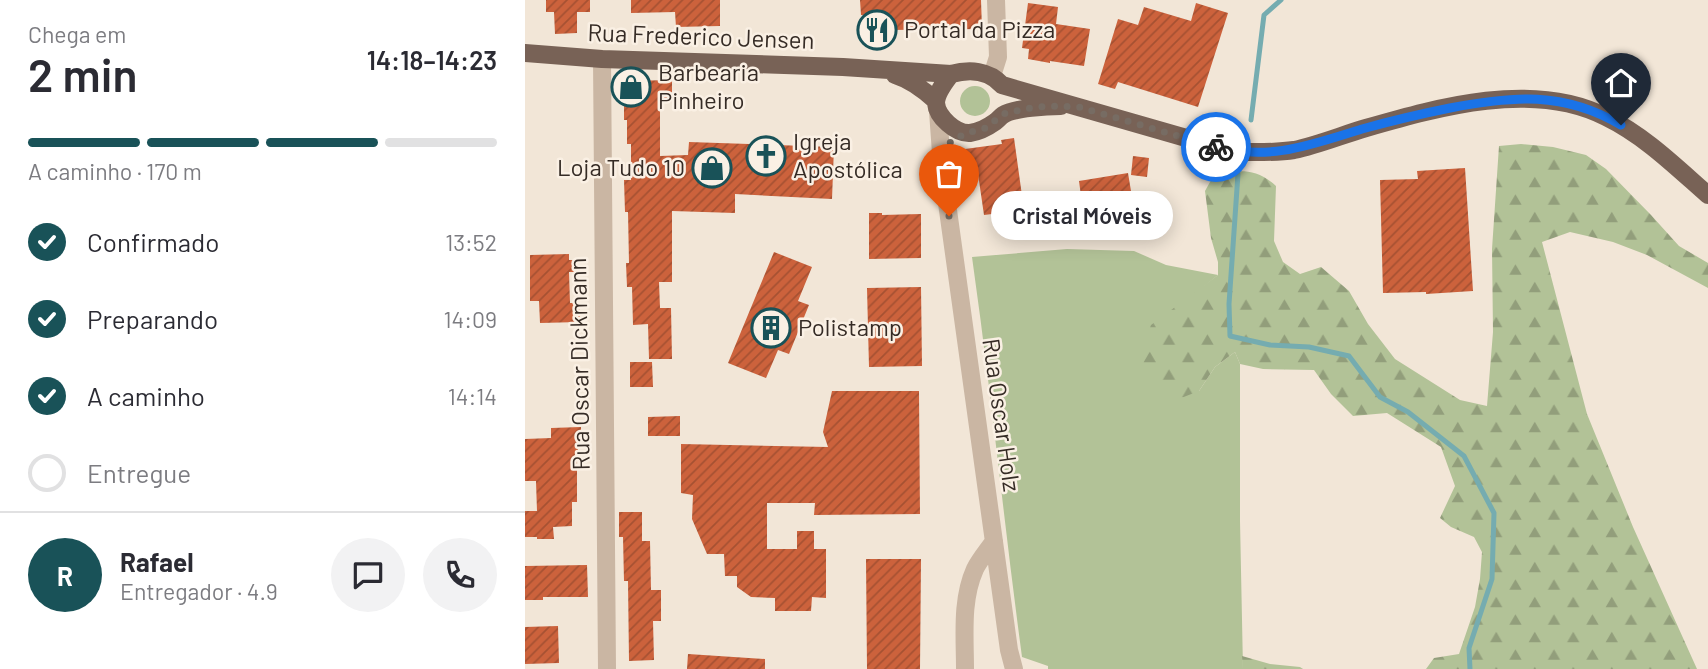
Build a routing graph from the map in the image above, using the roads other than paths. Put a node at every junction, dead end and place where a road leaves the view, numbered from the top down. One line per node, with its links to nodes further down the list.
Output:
1 (996, 0): 6 (street)
2 (525, 53): 3 (main road, Rua Frederico Jensen)
3 (602, 59): 4 (main road, Rua Frederico Jensen); 14 (street, Rua Oscar Dickmann)
4 (874, 69): 5 (main road, Rua Frederico Jensen); 7 (main road, Rua Frederico Jensen)
5 (951, 74): 6 (main road, Rua Frederico Jensen); 7 (main road)
6 (997, 80): 8 (main road, Rua Frederico Jensen); 9 (main road)
7 (937, 106): 10 (main road, Rua Frederico Jensen); 11 (street, Rua Oscar Holz)
8 (1079, 107): 9 (main road, Rua Frederico Jensen); 12 (main road, Rua Frederico Jensen)
9 (1003, 114): 10 (main road, Rua Frederico Jensen)
10 (967, 133): 11 (street)
11 (942, 167): 13 (street, Rua Oscar Holz)
12 (1708, 195)
13 (994, 541): 15 (street); 16 (street, Rua Oscar Holz)
14 (607, 669)
15 (965, 669)
16 (1014, 669)

